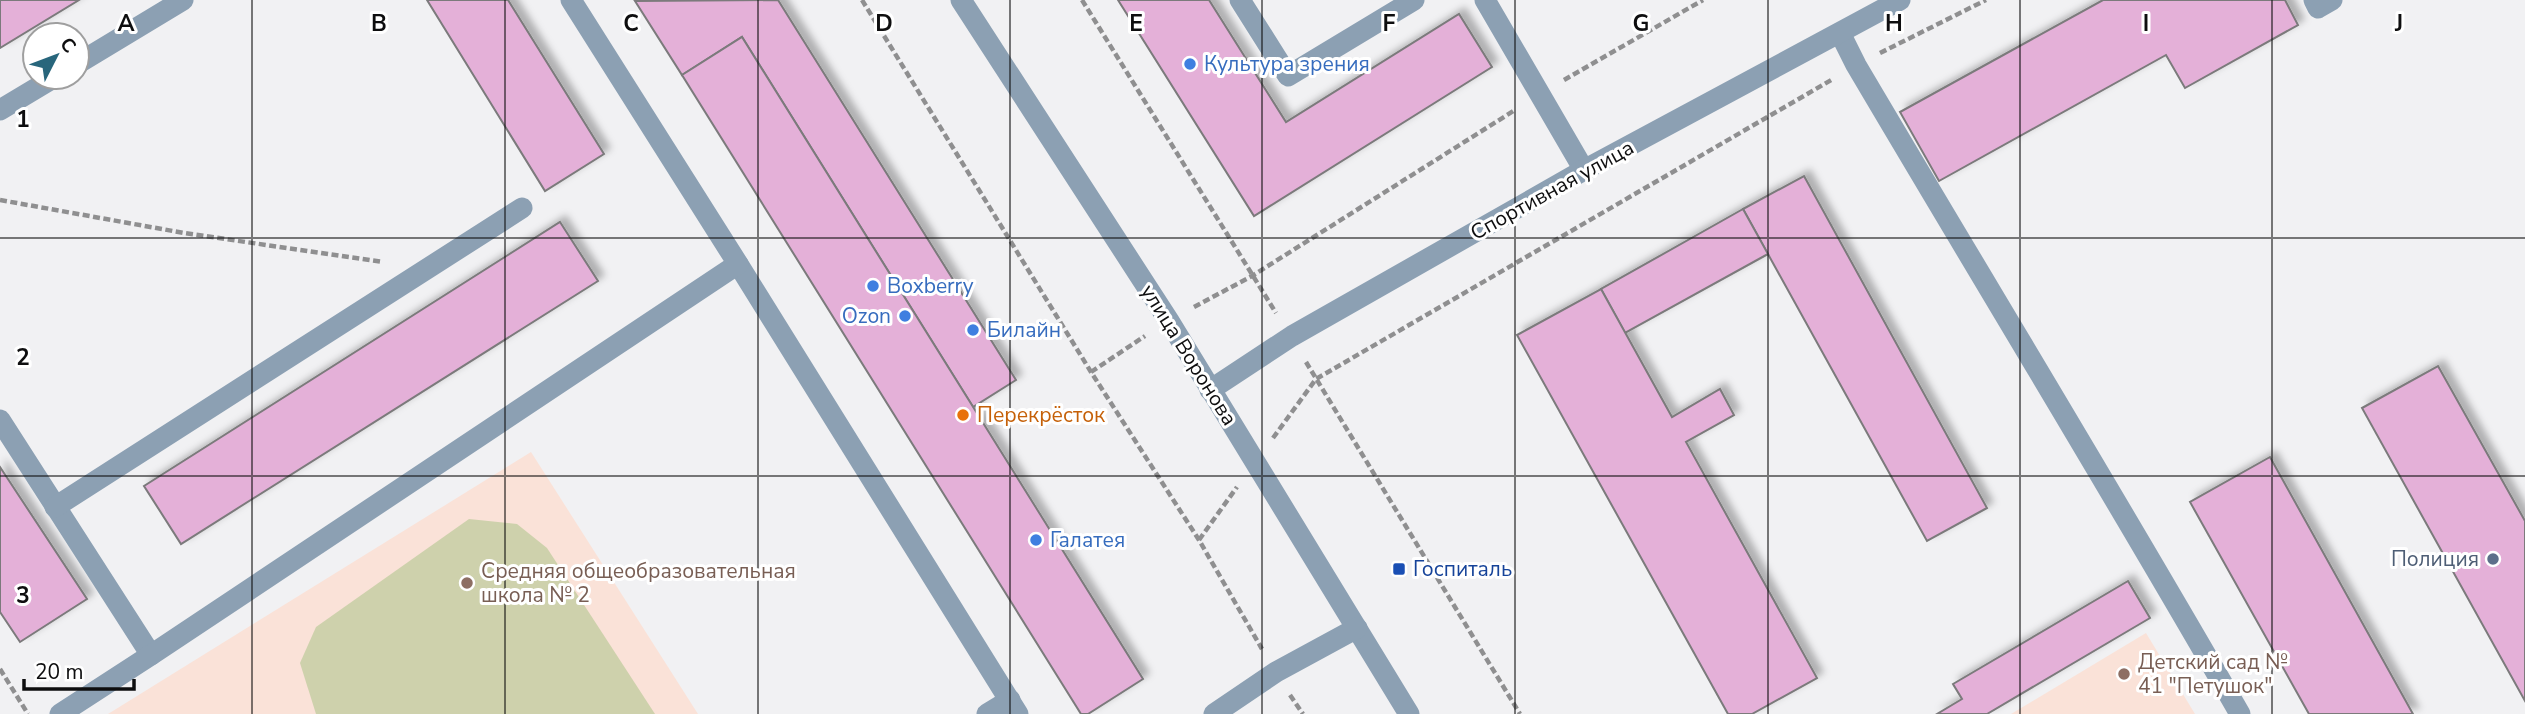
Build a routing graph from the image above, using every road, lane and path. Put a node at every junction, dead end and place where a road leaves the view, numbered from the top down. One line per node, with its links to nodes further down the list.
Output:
1 (183, 0): 14 (street)
2 (571, 0): 22 (street)
3 (862, 0): 25 (path)
4 (961, 0): 24 (street, улица Воронова)
5 (1240, 0): 6 (street)
6 (1414, 0)
7 (1485, 0): 17 (street)
8 (1703, 0): 17 (path)
9 (1900, 0): 13 (street, Спортивная улица)
10 (1986, 0): 15 (path)
11 (2314, 0): 12 (street)
12 (2332, 0)
13 (1840, 33): 15 (street); 19 (street, Спортивная улица)
14 (91, 56)
15 (1856, 65): 26 (path); 41 (street)
16 (32, 91): 18 (street)
17 (1539, 94): 19 (street); 24 (path)
18 (0, 110)
19 (1584, 170): 27 (street, Спортивная улица)
20 (0, 200): 23 (path)
21 (522, 208): 23 (street)
22 (738, 264): 31 (street); 34 (street)
23 (427, 268): 29 (street)
24 (1169, 321): 25 (path); 27 (street, улица Воронова)
25 (1091, 372): 33 (path)
26 (1316, 379)
27 (1210, 390): 30 (street, улица Воронова)
28 (0, 419): 29 (street)
29 (55, 507): 31 (street)
30 (1357, 628): 33 (street); 40 (street, улица Воронова)
31 (151, 655): 36 (street)
32 (0, 669): 35 (path)
33 (1276, 672): 38 (street); 39 (path)
34 (1014, 707): 37 (street)
35 (28, 714)
36 (60, 714)
37 (987, 714)
38 (1214, 714)
39 (1303, 714)
40 (1409, 714)
41 (2240, 714)

